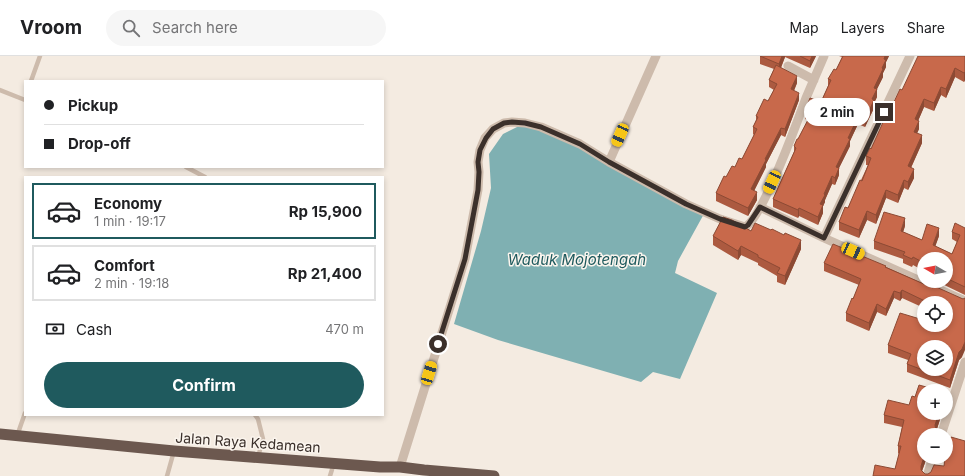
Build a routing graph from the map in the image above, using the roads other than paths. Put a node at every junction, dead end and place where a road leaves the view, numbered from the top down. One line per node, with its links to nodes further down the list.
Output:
1 (40, 56): 6 (lane)
2 (656, 56): 10 (street)
3 (824, 56): 7 (street)
4 (910, 56): 14 (street)
5 (788, 66): 7 (street)
6 (31, 80)
7 (814, 80): 13 (street)
8 (0, 90): 9 (lane)
9 (24, 100)
10 (609, 162): 13 (street); 26 (street)
11 (188, 168): 12 (lane)
12 (203, 176)
13 (760, 207): 14 (street)
14 (824, 238): 15 (street)
15 (965, 301)
16 (965, 362): 19 (street)
17 (24, 416): 21 (lane)
18 (256, 416): 23 (lane)
19 (943, 428)
20 (0, 434): 21 (highway, Jalan Raya Kedamean)
21 (17, 436): 22 (highway, Jalan Raya Kedamean)
22 (174, 451): 23 (highway, Jalan Raya Kedamean); 28 (lane)
23 (258, 458): 24 (highway, Jalan Raya Kedamean)
24 (334, 463): 26 (highway, Jalan Raya Kedamean); 29 (lane)
25 (931, 464): 31 (street)
26 (400, 467): 27 (highway, Jalan Raya Kedamean)
27 (423, 473): 30 (highway, Jalan Raya Kedamean)
28 (167, 476)
29 (330, 476)
30 (494, 476)
31 (927, 476)

